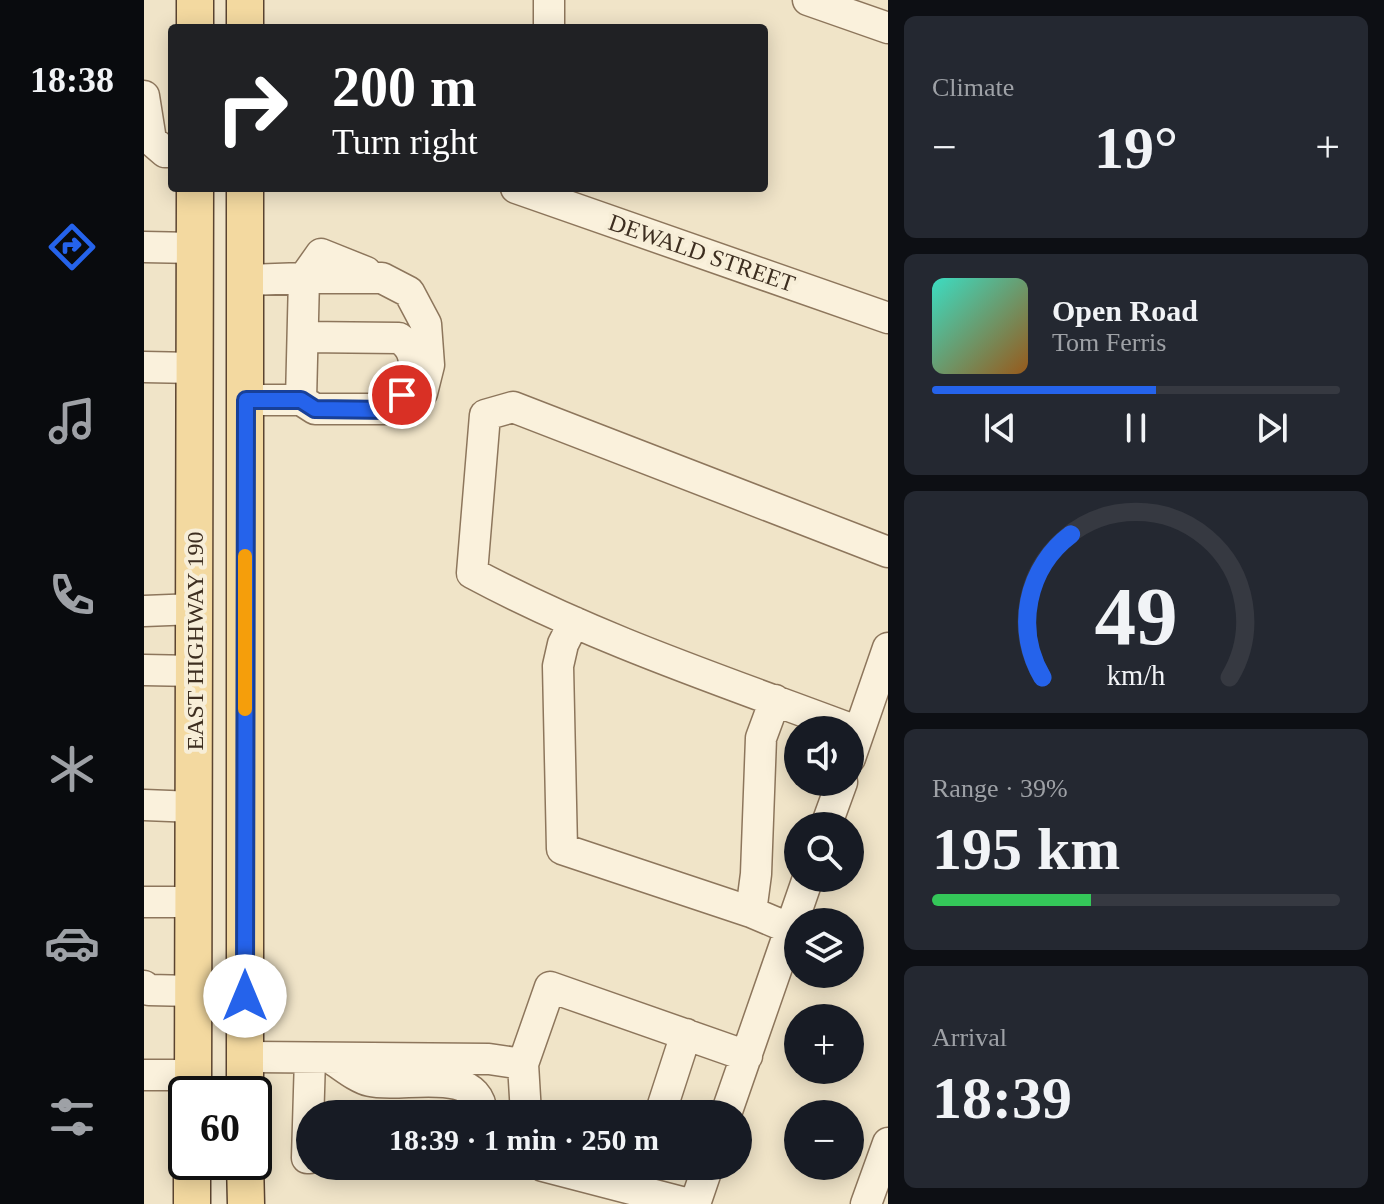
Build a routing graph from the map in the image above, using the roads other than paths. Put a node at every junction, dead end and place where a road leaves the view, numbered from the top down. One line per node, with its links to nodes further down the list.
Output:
1 (195, 0): 5 (main road)
2 (245, 0): 6 (main road)
3 (549, 0): 7 (street)
4 (808, 0): 8 (street)
5 (195, 24)
6 (245, 24)
7 (549, 24)
8 (888, 28)
9 (144, 96): 10 (street)
10 (168, 152)
11 (195, 192): 15 (main road, EAST HIGHWAY 190)
12 (245, 192): 17 (main road, EAST HIGHWAY 190)
13 (549, 193): 18 (street, DEWALD STREET)
14 (144, 247): 15 (street)
15 (195, 248): 21 (main road, EAST HIGHWAY 190)
16 (304, 278): 17 (street); 19 (street); 24 (street)
17 (245, 280): 22 (main road, EAST HIGHWAY 190)
18 (888, 318)
19 (303, 337): 23 (street); 24 (street)
20 (144, 367): 21 (street)
21 (195, 368): 26 (main road, EAST HIGHWAY 190)
22 (246, 400): 23 (street); 39 (main road, EAST HIGHWAY 190)
23 (301, 400): 24 (street)
24 (390, 410)
25 (888, 552): 28 (street)
26 (195, 609): 27 (street); 31 (main road, EAST HIGHWAY 190)
27 (144, 611)
28 (574, 622): 32 (street); 40 (street)
29 (888, 648): 34 (street)
30 (144, 670): 31 (street)
31 (195, 671): 36 (main road, EAST HIGHWAY 190)
32 (775, 700): 33 (street); 40 (street)
33 (803, 716)
34 (864, 719)
35 (144, 805): 36 (street)
36 (195, 807): 38 (main road, EAST HIGHWAY 190)
37 (144, 902): 38 (street)
38 (195, 902): 39 (main road); 44 (main road, EAST HIGHWAY 190)
39 (244, 903): 47 (main road, EAST HIGHWAY 190)
40 (751, 912): 41 (street)
41 (784, 926)
42 (784, 949): 46 (street)
43 (144, 986): 44 (street)
44 (193, 991): 51 (main road, EAST HIGHWAY 190)
45 (686, 1034): 46 (street); 49 (street); 57 (street)
46 (747, 1056): 58 (street)
47 (245, 1057): 48 (street); 52 (main road, EAST HIGHWAY 190)
48 (321, 1058): 49 (street); 54 (street); 55 (street)
49 (523, 1064): 56 (street)
50 (144, 1075): 53 (street)
51 (193, 1076)
52 (245, 1076)
53 (168, 1080)
54 (315, 1100)
55 (477, 1100)
56 (530, 1100)
57 (665, 1100)
58 (731, 1100)
59 (888, 1143): 64 (street)
60 (192, 1180): 65 (main road)
61 (245, 1180): 66 (main road)
62 (642, 1180): 67 (street)
63 (703, 1180): 68 (street)
64 (869, 1203)
65 (192, 1204)
66 (246, 1204)
67 (689, 1204)
68 (695, 1204)

